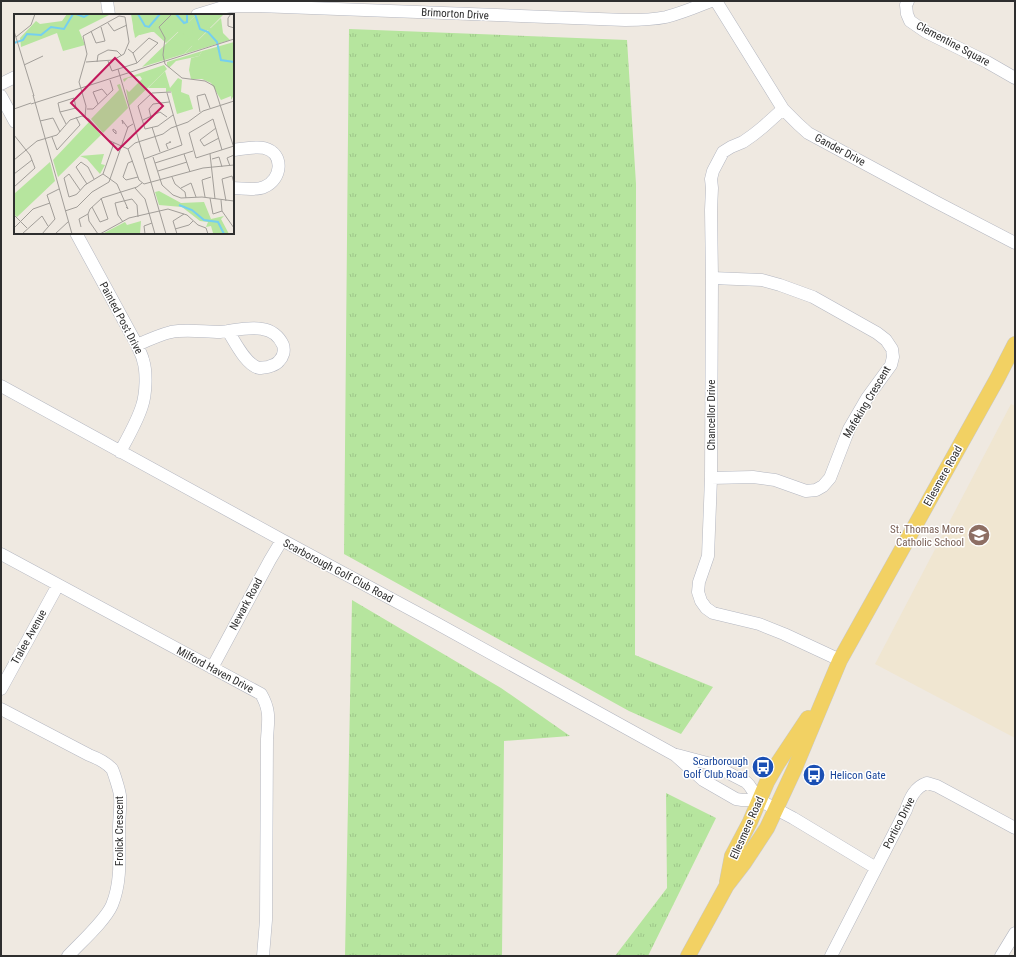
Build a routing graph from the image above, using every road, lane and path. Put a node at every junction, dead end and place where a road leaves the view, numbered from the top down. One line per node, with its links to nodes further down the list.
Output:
1 (107, 1): 5 (street)
2 (711, 1): 6 (street, Brimorton Drive)
3 (716, 1): 11 (street, Gander Drive)
4 (908, 1): 8 (street, Clementine Square)
5 (110, 14)
6 (202, 14)
7 (14, 77): 9 (street)
8 (1015, 78)
9 (1, 84)
10 (1, 96): 12 (street)
11 (784, 109): 16 (street, Gander Drive); 17 (street, Chancellor Drive)
12 (14, 120)
13 (234, 150): 14 (street)
14 (234, 188)
15 (77, 234): 20 (street, Painted Post Drive)
16 (1015, 243)
17 (712, 278): 23 (street, Chancellor Drive); 23 (street, Mafeking Crescent)
18 (228, 331): 20 (street)
19 (1015, 344): 27 (main road, Ellesmere Road)
20 (137, 345): 22 (street, Painted Post Drive)
21 (1, 386): 22 (street, Scarborough Golf Club Road)
22 (120, 452): 24 (street, Scarborough Golf Club Road)
23 (711, 478): 27 (street, Chancellor Drive)
24 (282, 540): 28 (street, Newark Road); 32 (street, Scarborough Golf Club Road)
25 (1, 554): 26 (street, Milford Haven Drive)
26 (58, 585): 28 (street, Milford Haven Drive); 29 (street, Tralee Avenue)
27 (840, 660): 30 (main road, Ellesmere Road)
28 (212, 668): 40 (street, Milford Haven Drive)
29 (1, 689)
30 (825, 692): 33 (main road, Ellesmere Road); 34 (main road, Ellesmere Road)
31 (1, 709): 39 (street, Frolick Crescent)
32 (675, 755): 33 (street, Scarborough Golf Club Road); 33 (street, Scarborough Golf Club Road)
33 (760, 800): 34 (street, Scarborough Golf Club Road); 37 (main road, Ellesmere Road)
34 (776, 808): 36 (street); 37 (main road, Ellesmere Road)
35 (1015, 828): 36 (street, Portico Drive)
36 (876, 868): 42 (street, Portico Drive)
37 (727, 885): 41 (main road, Ellesmere Road)
38 (1015, 932): 43 (street)
39 (68, 956)
40 (263, 956)
41 (688, 956)
42 (830, 956)
43 (1001, 956)

